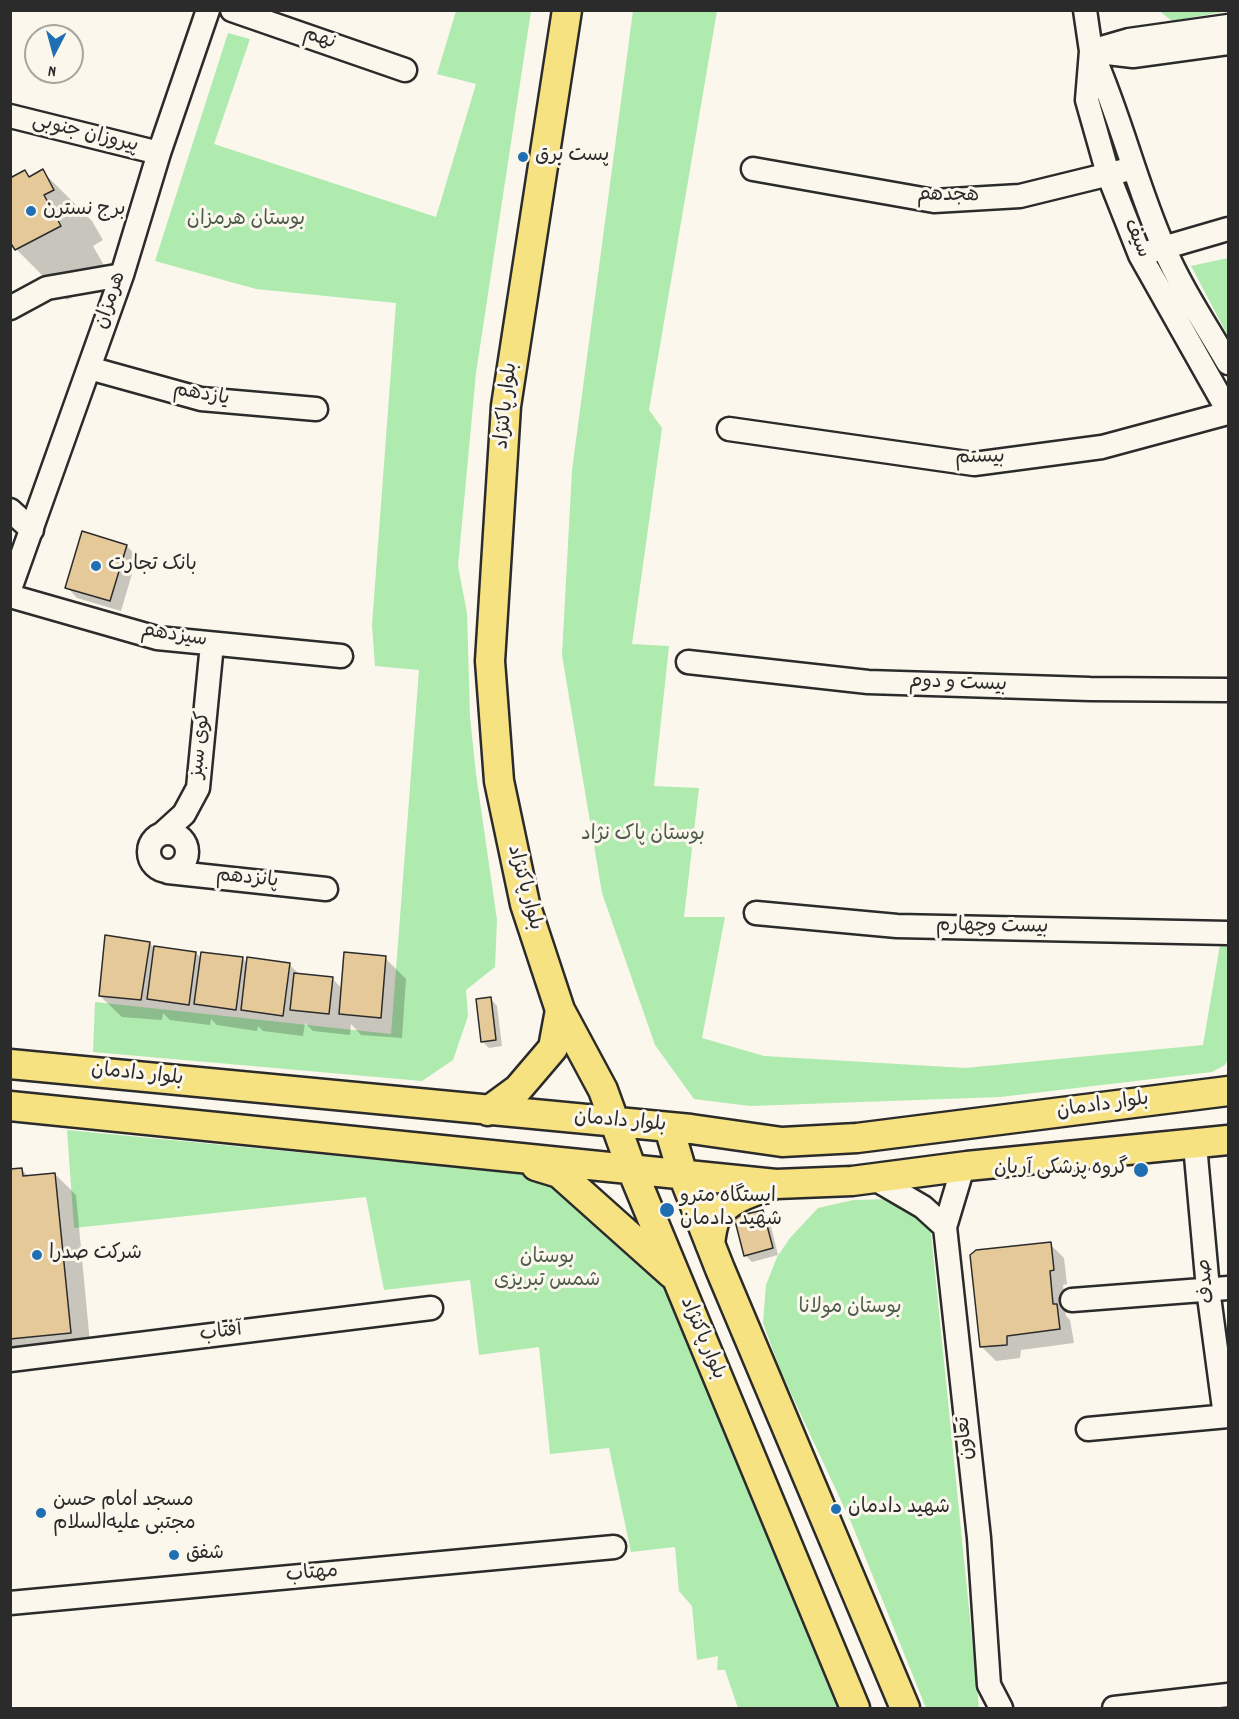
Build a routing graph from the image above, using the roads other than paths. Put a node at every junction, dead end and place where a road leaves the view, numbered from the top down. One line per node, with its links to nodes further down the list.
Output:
1 (208, 10): 10 (street, هرمزان)
2 (232, 10): 8 (street, نهم)
3 (567, 10): 36 (main road, بلوار پاکنژاد)
4 (1085, 10): 7 (street, سیف)
5 (1228, 26): 7 (street)
6 (1228, 43): 7 (street)
7 (1092, 51): 11 (street, سیف); 13 (street, سیف)
8 (405, 70)
9 (10, 116): 10 (street, پیروزان جنوبی)
10 (159, 153): 17 (street, هرمزان)
11 (1134, 168): 13 (street, هجدهم); 15 (street, سیف)
12 (753, 169): 13 (street, هجدهم)
13 (1108, 174): 16 (street, سیف)
14 (1228, 229): 15 (street)
15 (1164, 248): 16 (street); 19 (street, سیف)
16 (1140, 255): 22 (street, سیف)
17 (122, 275): 18 (street); 20 (street, هرمزان)
18 (10, 309)
19 (1228, 363)
20 (89, 368): 21 (street, یازدهم); 25 (street, هرمزان)
21 (316, 409)
22 (1228, 412): 23 (street, بیستم)
23 (729, 429)
24 (10, 510): 25 (street)
25 (32, 530): 26 (street, هرمزان)
26 (10, 590)
27 (10, 596): 28 (street, سیزدهم)
28 (212, 644): 29 (street, سیزدهم); 32 (street, کوی سبز)
29 (341, 656)
30 (688, 662): 31 (street, بیست و دوم)
31 (1228, 690)
32 (168, 872): 33 (street, پانزدهم)
33 (326, 889)
34 (756, 913): 35 (street, بیست وچهارم)
35 (1228, 933)
36 (560, 1010): 40 (main road); 41 (main road, بلوار پاکنژاد)
37 (10, 1064): 40 (main road, بلوار دادمان)
38 (1228, 1090): 42 (main road, بلوار دادمان)
39 (10, 1106): 45 (main road)
40 (488, 1111): 41 (main road, بلوار دادمان)
41 (615, 1124): 42 (main road, بلوار دادمان); 47 (main road, بلوار پاکنژاد)
42 (669, 1128): 48 (main road)
43 (1228, 1140): 44 (main road)
44 (1195, 1145): 46 (main road); 54 (street, صدف)
45 (496, 1155): 47 (main road); 53 (main road)
46 (963, 1167): 49 (main road); 51 (street, تعاون)
47 (632, 1170): 48 (main road); 53 (main road, بلوار پاکنژاد)
48 (683, 1175): 50 (main road); 52 (main road)
49 (875, 1179): 50 (main road); 51 (street)
50 (776, 1184): 52 (main road)
51 (945, 1227): 65 (street, تعاون)
52 (715, 1257): 53 (main road); 64 (main road)
53 (676, 1279): 63 (main road, بلوار پاکنژاد)
54 (1218, 1288): 55 (street); 58 (street, صدف)
55 (1072, 1300)
56 (431, 1308): 57 (street, آفتاب)
57 (10, 1360)
58 (1226, 1416): 59 (street)
59 (1088, 1429)
60 (614, 1547): 61 (street, مهتاب)
61 (10, 1603)
62 (1228, 1695): 66 (street)
63 (855, 1708)
64 (905, 1708)
65 (1001, 1708)
66 (1114, 1708)

